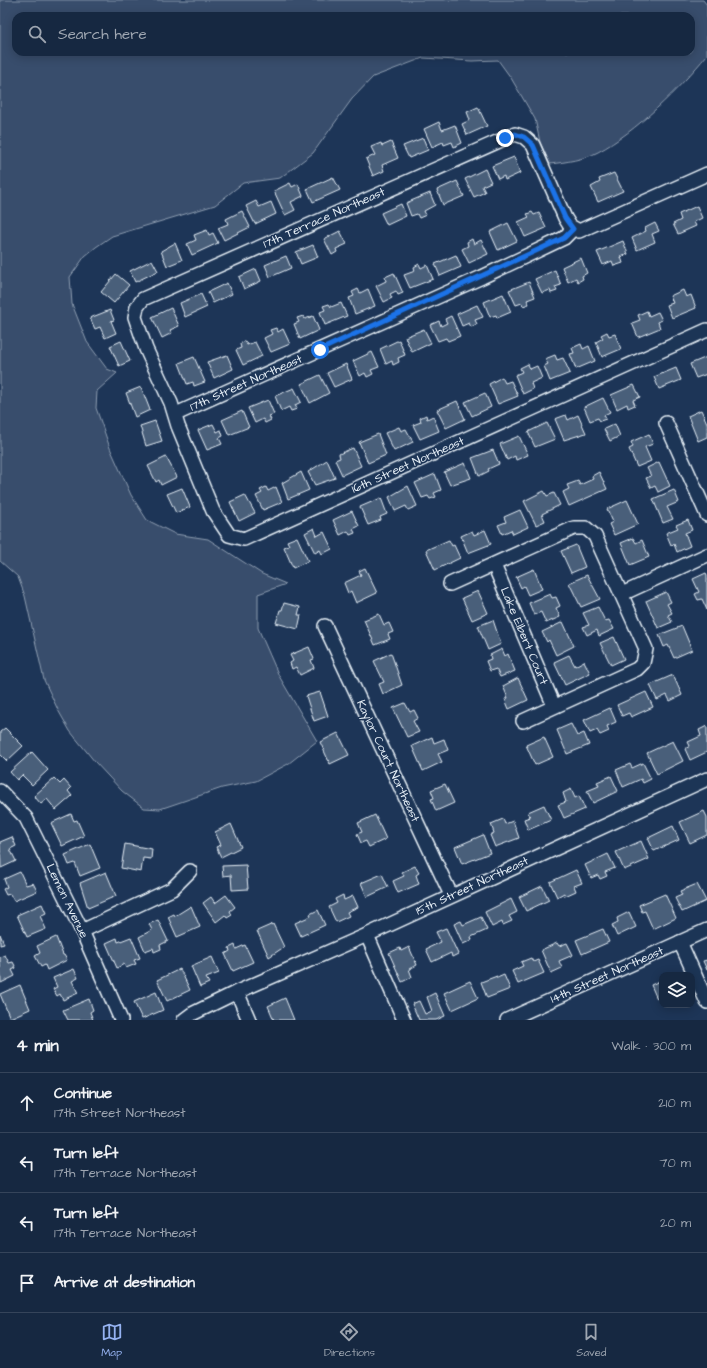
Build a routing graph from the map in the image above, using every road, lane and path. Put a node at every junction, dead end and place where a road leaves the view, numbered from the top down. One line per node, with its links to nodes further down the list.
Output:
1 (707, 174): 2 (street, 17th Street Northeast)
2 (573, 229): 4 (street, 17th Street Northeast); 4 (street, 17th Terrace Northeast)
3 (707, 330): 4 (street, 16th Street Northeast)
4 (176, 414)
5 (666, 423): 6 (street)
6 (707, 515)
7 (707, 555): 10 (street)
8 (494, 565): 9 (street); 10 (street); 12 (street, Lake Elbert Court)
9 (450, 584)
10 (622, 594): 12 (street)
11 (325, 626): 17 (street, Kaylor Court Northeast)
12 (554, 706): 13 (street)
13 (523, 721)
14 (707, 779): 17 (street, 15th Street Northeast)
15 (0, 791): 19 (street, Lemon Avenue)
16 (190, 871): 19 (street)
17 (451, 895): 20 (street, 15th Street Northeast)
18 (707, 930): 21 (street, 14th Street Northeast)
19 (82, 931): 24 (street, Lemon Avenue)
20 (366, 935): 22 (street, 15th Street Northeast); 27 (street)
21 (680, 942): 23 (street); 28 (street, 14th Street Northeast)
22 (236, 992): 25 (street, 15th Street Northeast); 26 (street)
23 (707, 1002)
24 (121, 1020)
25 (184, 1020)
26 (249, 1020)
27 (404, 1020)
28 (508, 1020)

